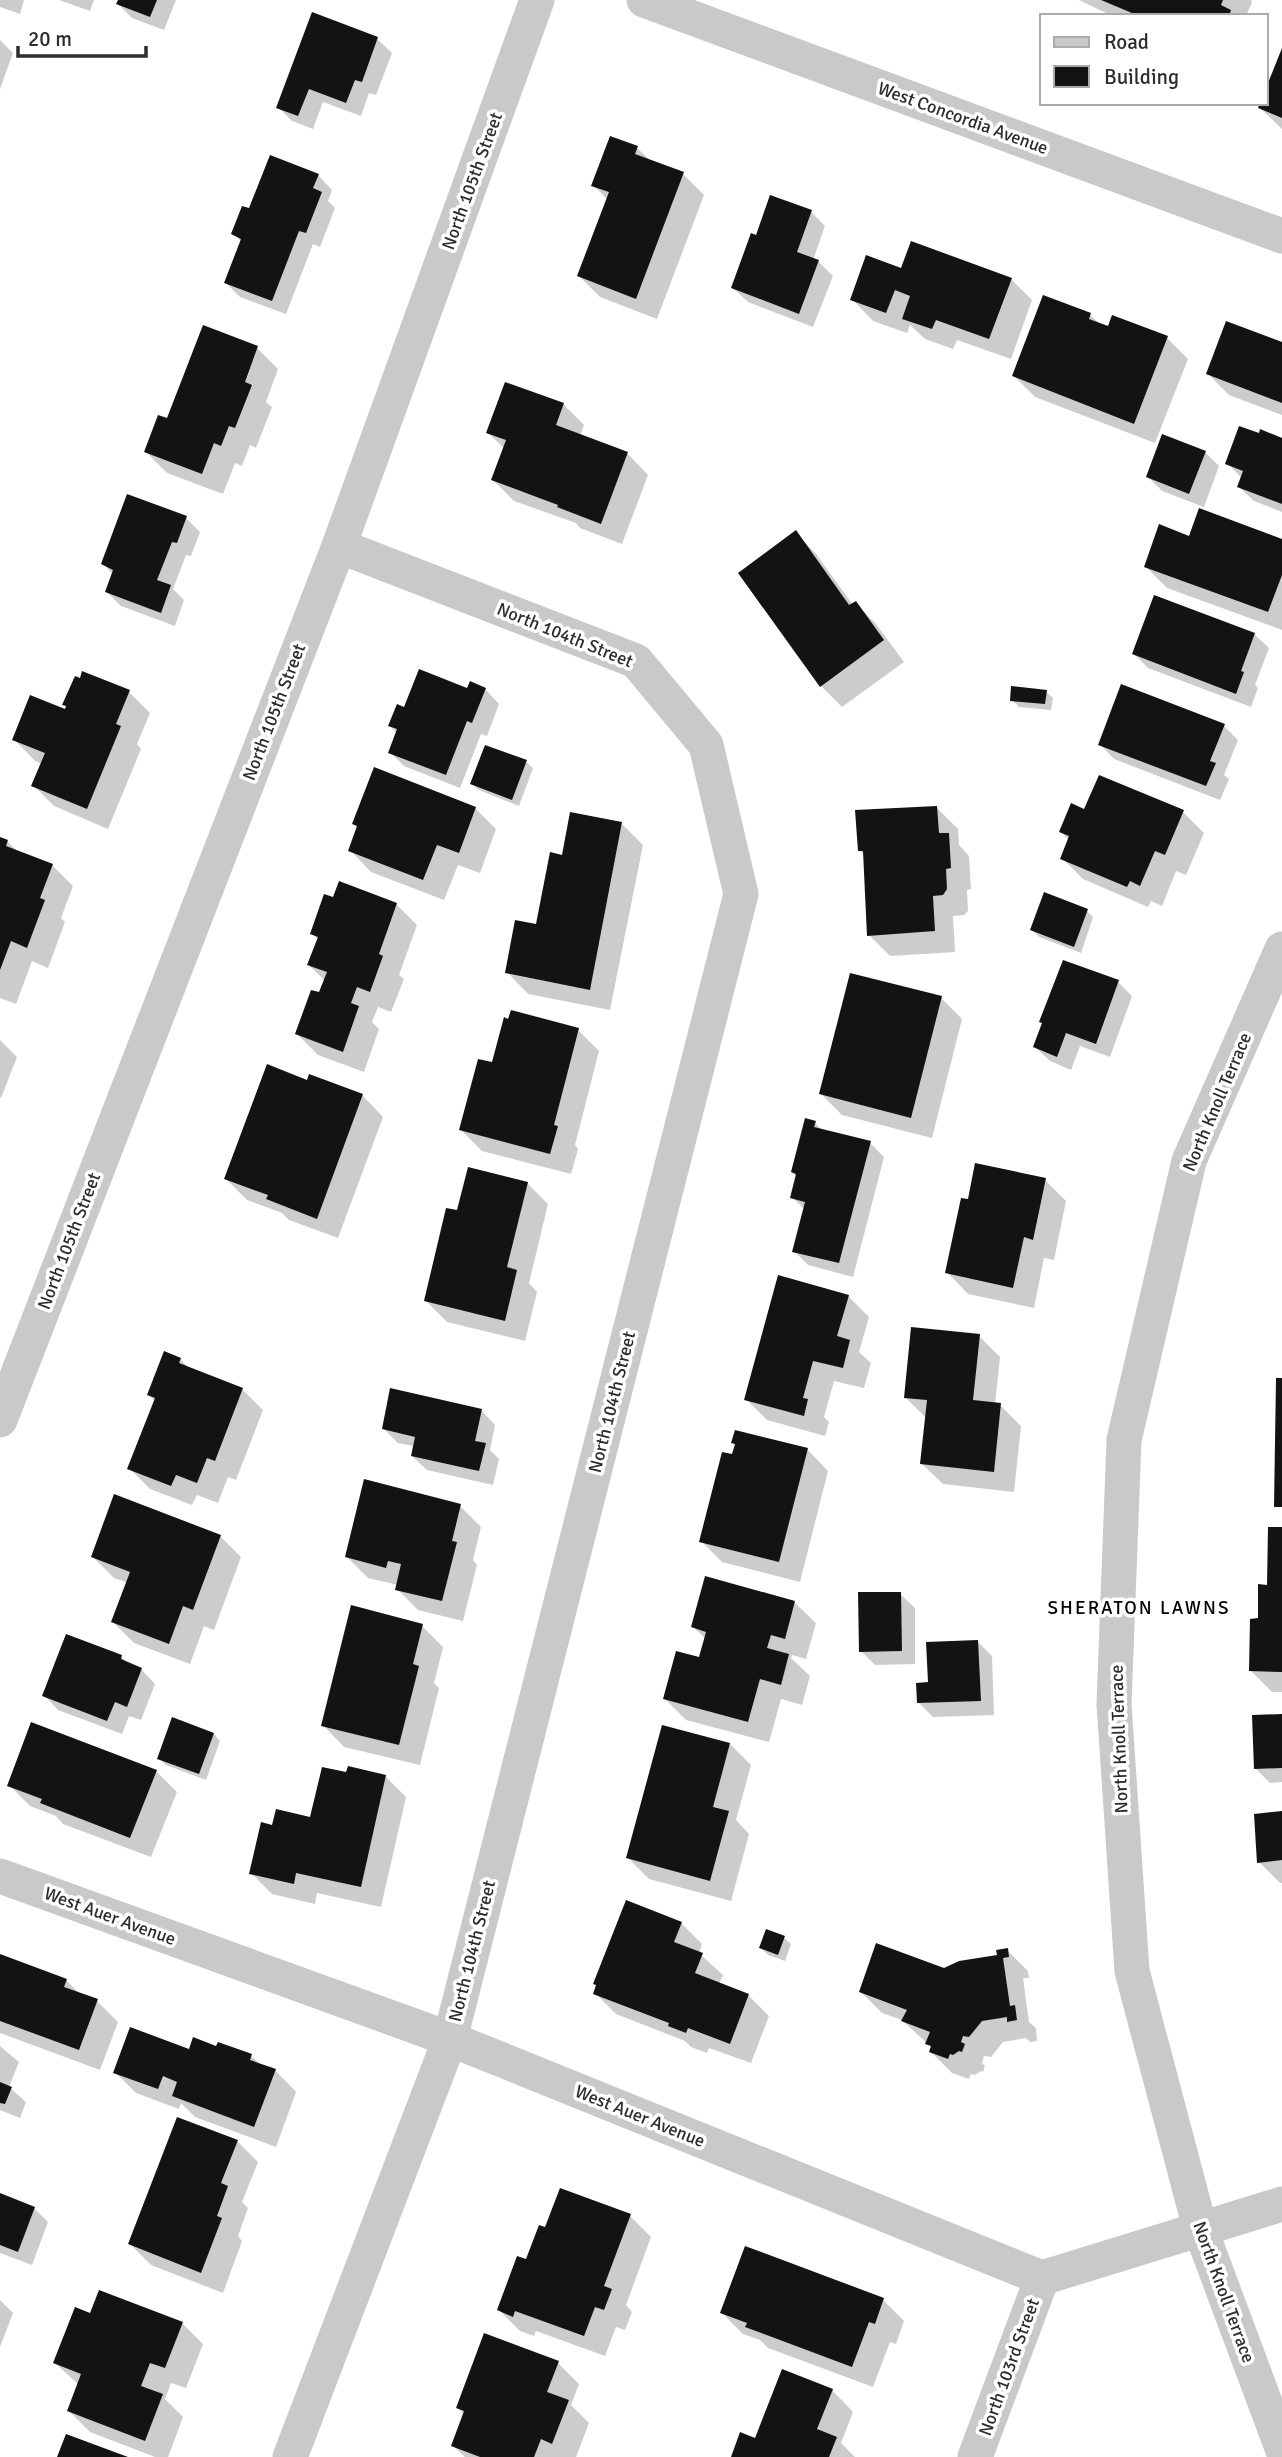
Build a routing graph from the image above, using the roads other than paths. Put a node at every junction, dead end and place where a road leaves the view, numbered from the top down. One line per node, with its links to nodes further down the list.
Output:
1 (537, 0): 4 (street, North 105th Street)
2 (644, 0): 3 (street, West Concordia Avenue)
3 (1282, 236)
4 (338, 546): 6 (street, North 105th Street); 8 (street, North 104th Street)
5 (1282, 949): 10 (street, North Knoll Terrace)
6 (0, 1420)
7 (0, 1876): 8 (street, West Auer Avenue)
8 (450, 2039): 11 (street, West Auer Avenue); 13 (street, North 104th Street)
9 (1282, 2204): 10 (street)
10 (1200, 2228): 11 (street); 12 (street, North Knoll Terrace)
11 (1042, 2277): 14 (street, North 103rd Street)
12 (1282, 2448)
13 (290, 2457)
14 (975, 2457)

